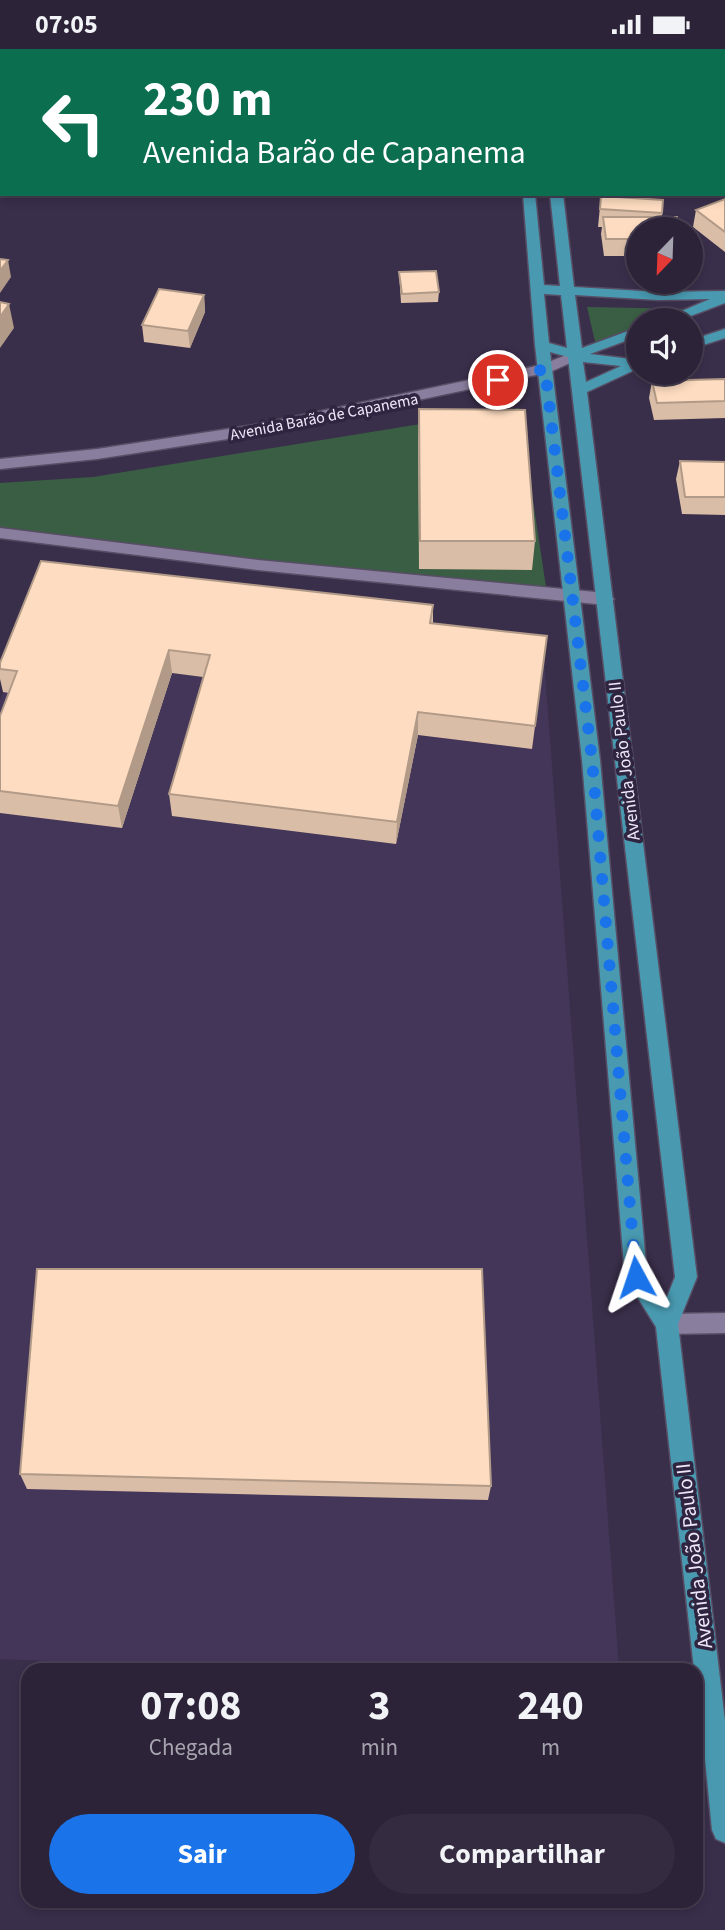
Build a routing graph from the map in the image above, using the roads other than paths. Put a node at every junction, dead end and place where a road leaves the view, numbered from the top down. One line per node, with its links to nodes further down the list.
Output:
1 (529, 196): 3 (main road, Avenida João Paulo II)
2 (556, 196): 4 (main road, Avenida João Paulo II)
3 (536, 289): 4 (main road); 10 (main road, Avenida João Paulo II)
4 (566, 291): 5 (main road); 11 (main road, Avenida João Paulo II)
5 (725, 297): 6 (main road)
6 (698, 308)
7 (725, 333): 9 (main road)
8 (626, 336): 11 (main road, Avenida Barão de Capanema)
9 (703, 341)
10 (542, 345): 11 (main road); 13 (main road, Avenida João Paulo II)
11 (574, 356): 12 (main road); 13 (street, Avenida Barão de Capanema); 15 (main road, Avenida João Paulo II)
12 (626, 364)
13 (545, 369): 16 (street, Avenida Barão de Capanema); 18 (main road, Avenida João Paulo II)
14 (626, 370): 15 (main road)
15 (579, 390): 19 (main road, Avenida João Paulo II)
16 (0, 464)
17 (0, 533): 18 (street)
18 (574, 596): 19 (street); 21 (main road, Avenida João Paulo II)
19 (606, 599): 21 (main road, Avenida João Paulo II)
20 (725, 1323): 21 (street)
21 (667, 1324): 22 (main road, Avenida João Paulo II)
22 (725, 1830)

